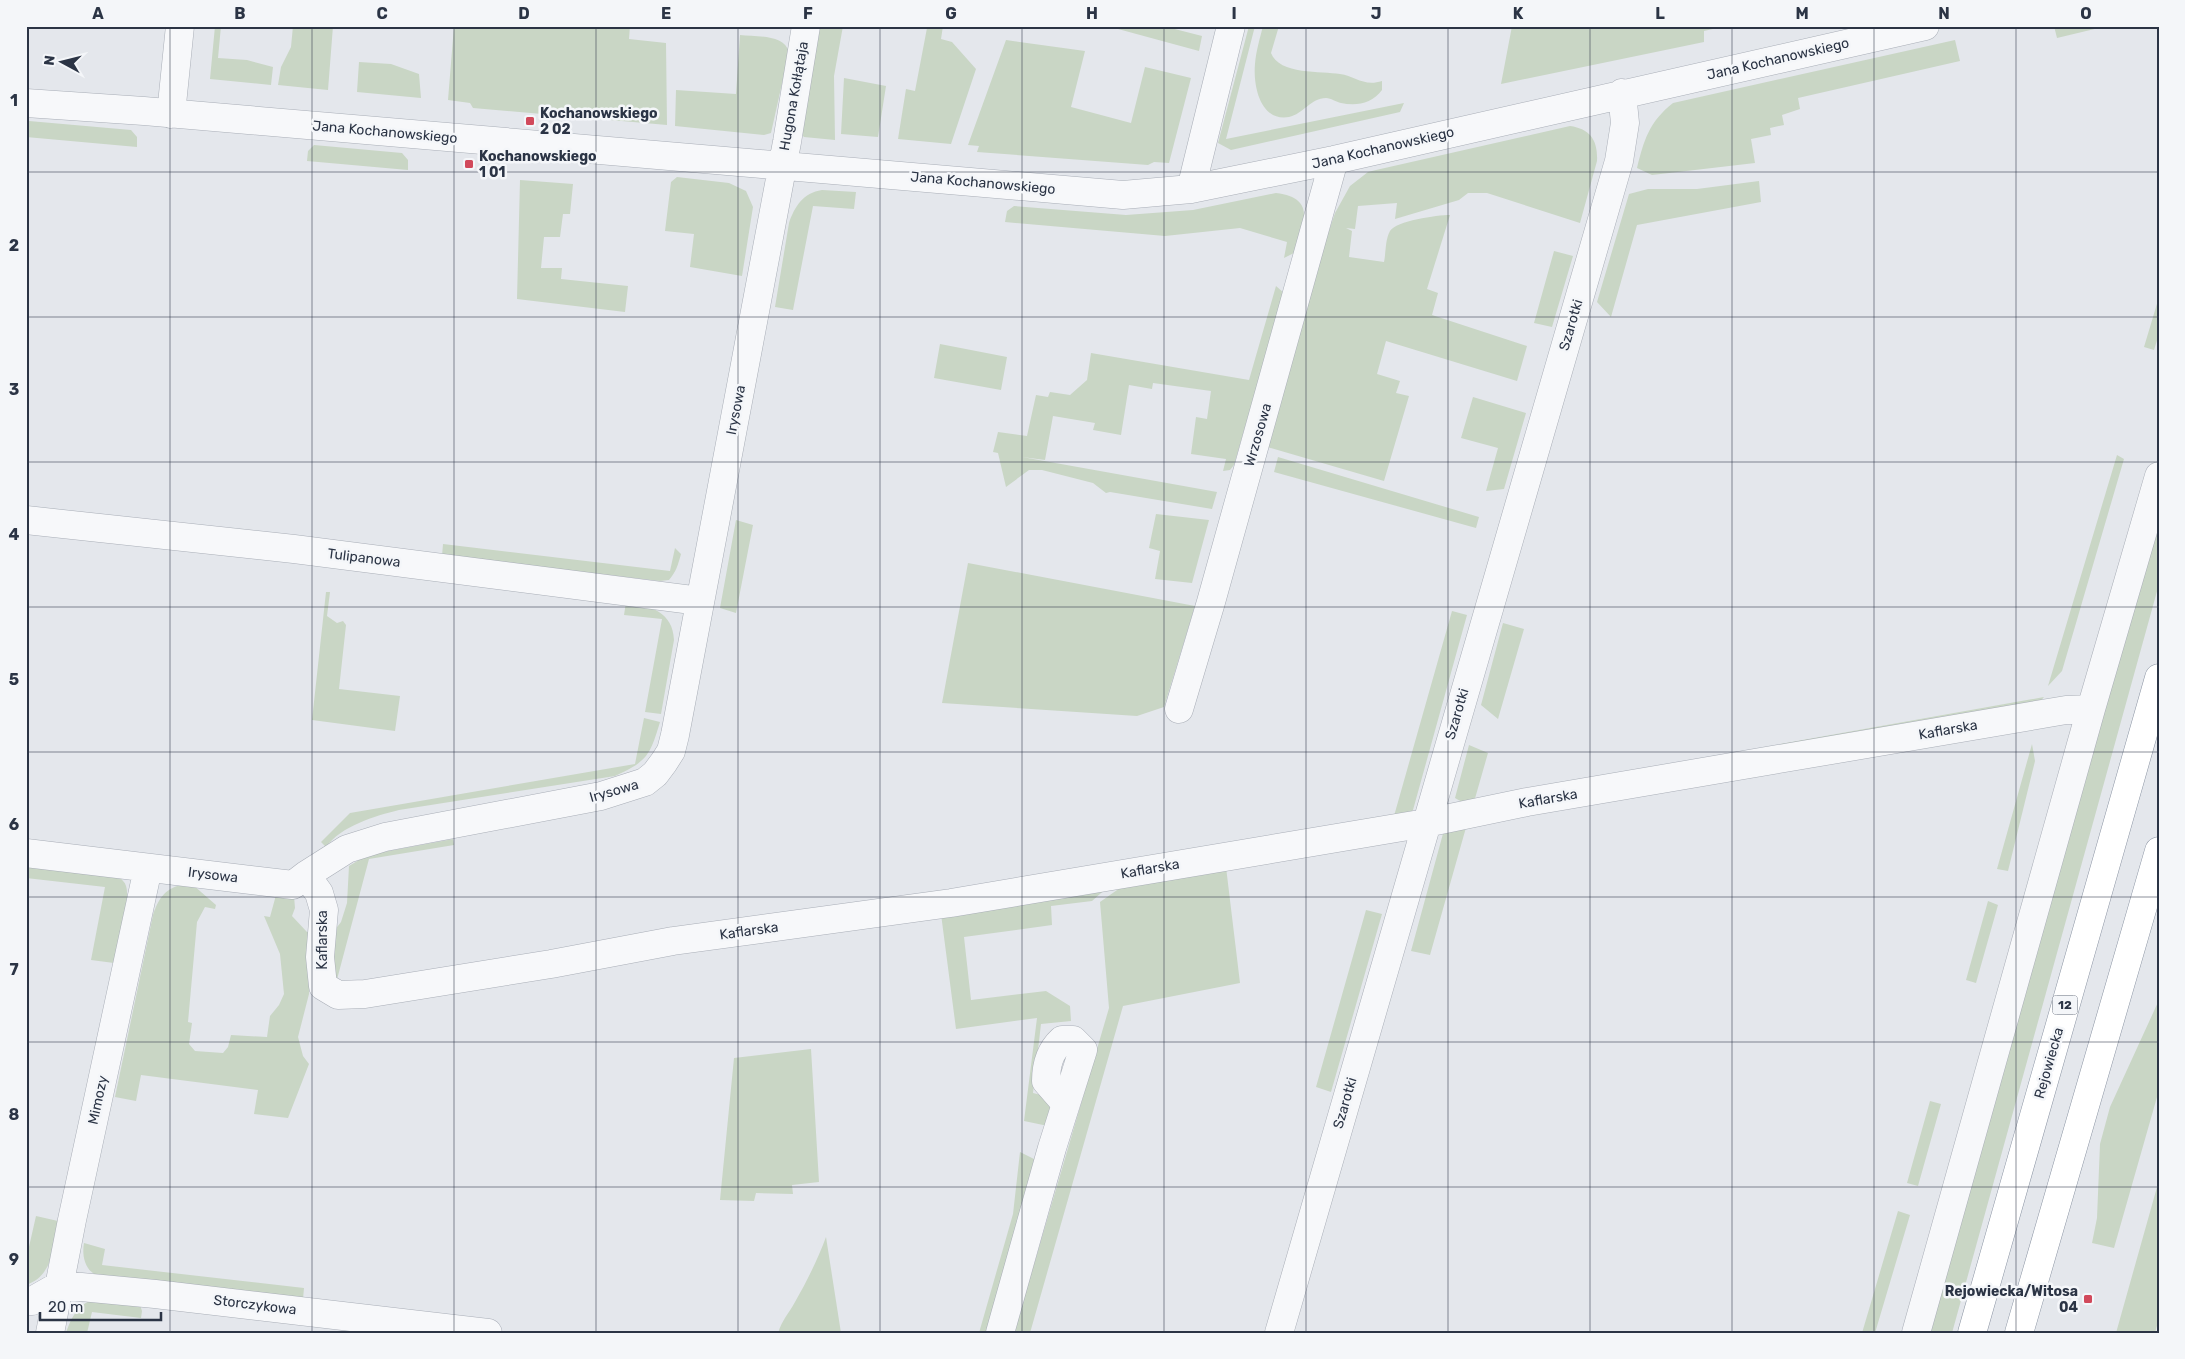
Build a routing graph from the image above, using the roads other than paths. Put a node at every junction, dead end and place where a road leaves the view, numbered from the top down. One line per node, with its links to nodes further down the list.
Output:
1 (180, 26): 7 (street)
2 (806, 26): 9 (street, Hugona Kołłątaja)
3 (1231, 26): 10 (street)
4 (1925, 26): 5 (street, Jana Kochanowskiego)
5 (1622, 93): 8 (street, Jana Kochanowskiego); 17 (street, Szarotki)
6 (26, 103): 7 (street, Jana Kochanowskiego)
7 (171, 114): 9 (street, Jana Kochanowskiego)
8 (1334, 160): 10 (street, Jana Kochanowskiego); 15 (street, Wrzosowa)
9 (782, 166): 10 (street, Jana Kochanowskiego); 13 (street, Irysowa)
10 (1190, 189)
11 (2159, 476): 16 (street)
12 (26, 520): 13 (street, Tulipanowa)
13 (700, 601): 21 (street, Irysowa)
14 (2159, 678): 30 (highway, Rejowiecka / 12)
15 (1179, 709)
16 (2091, 709): 17 (street, Kaflarska); 29 (street)
17 (1426, 823): 21 (street, Kaflarska); 28 (street, Szarotki)
18 (2159, 851): 31 (highway)
19 (26, 852): 20 (street, Irysowa)
20 (148, 868): 21 (street, Irysowa); 23 (street, Mimozy)
21 (306, 875)
22 (1066, 1104): 27 (street)
23 (60, 1284): 24 (street); 25 (street, Mimozy); 26 (street, Storczykowa)
24 (26, 1301)
25 (50, 1333)
26 (488, 1333)
27 (1000, 1333)
28 (1279, 1333)
29 (1916, 1333)
30 (1972, 1333)
31 (2020, 1333)

